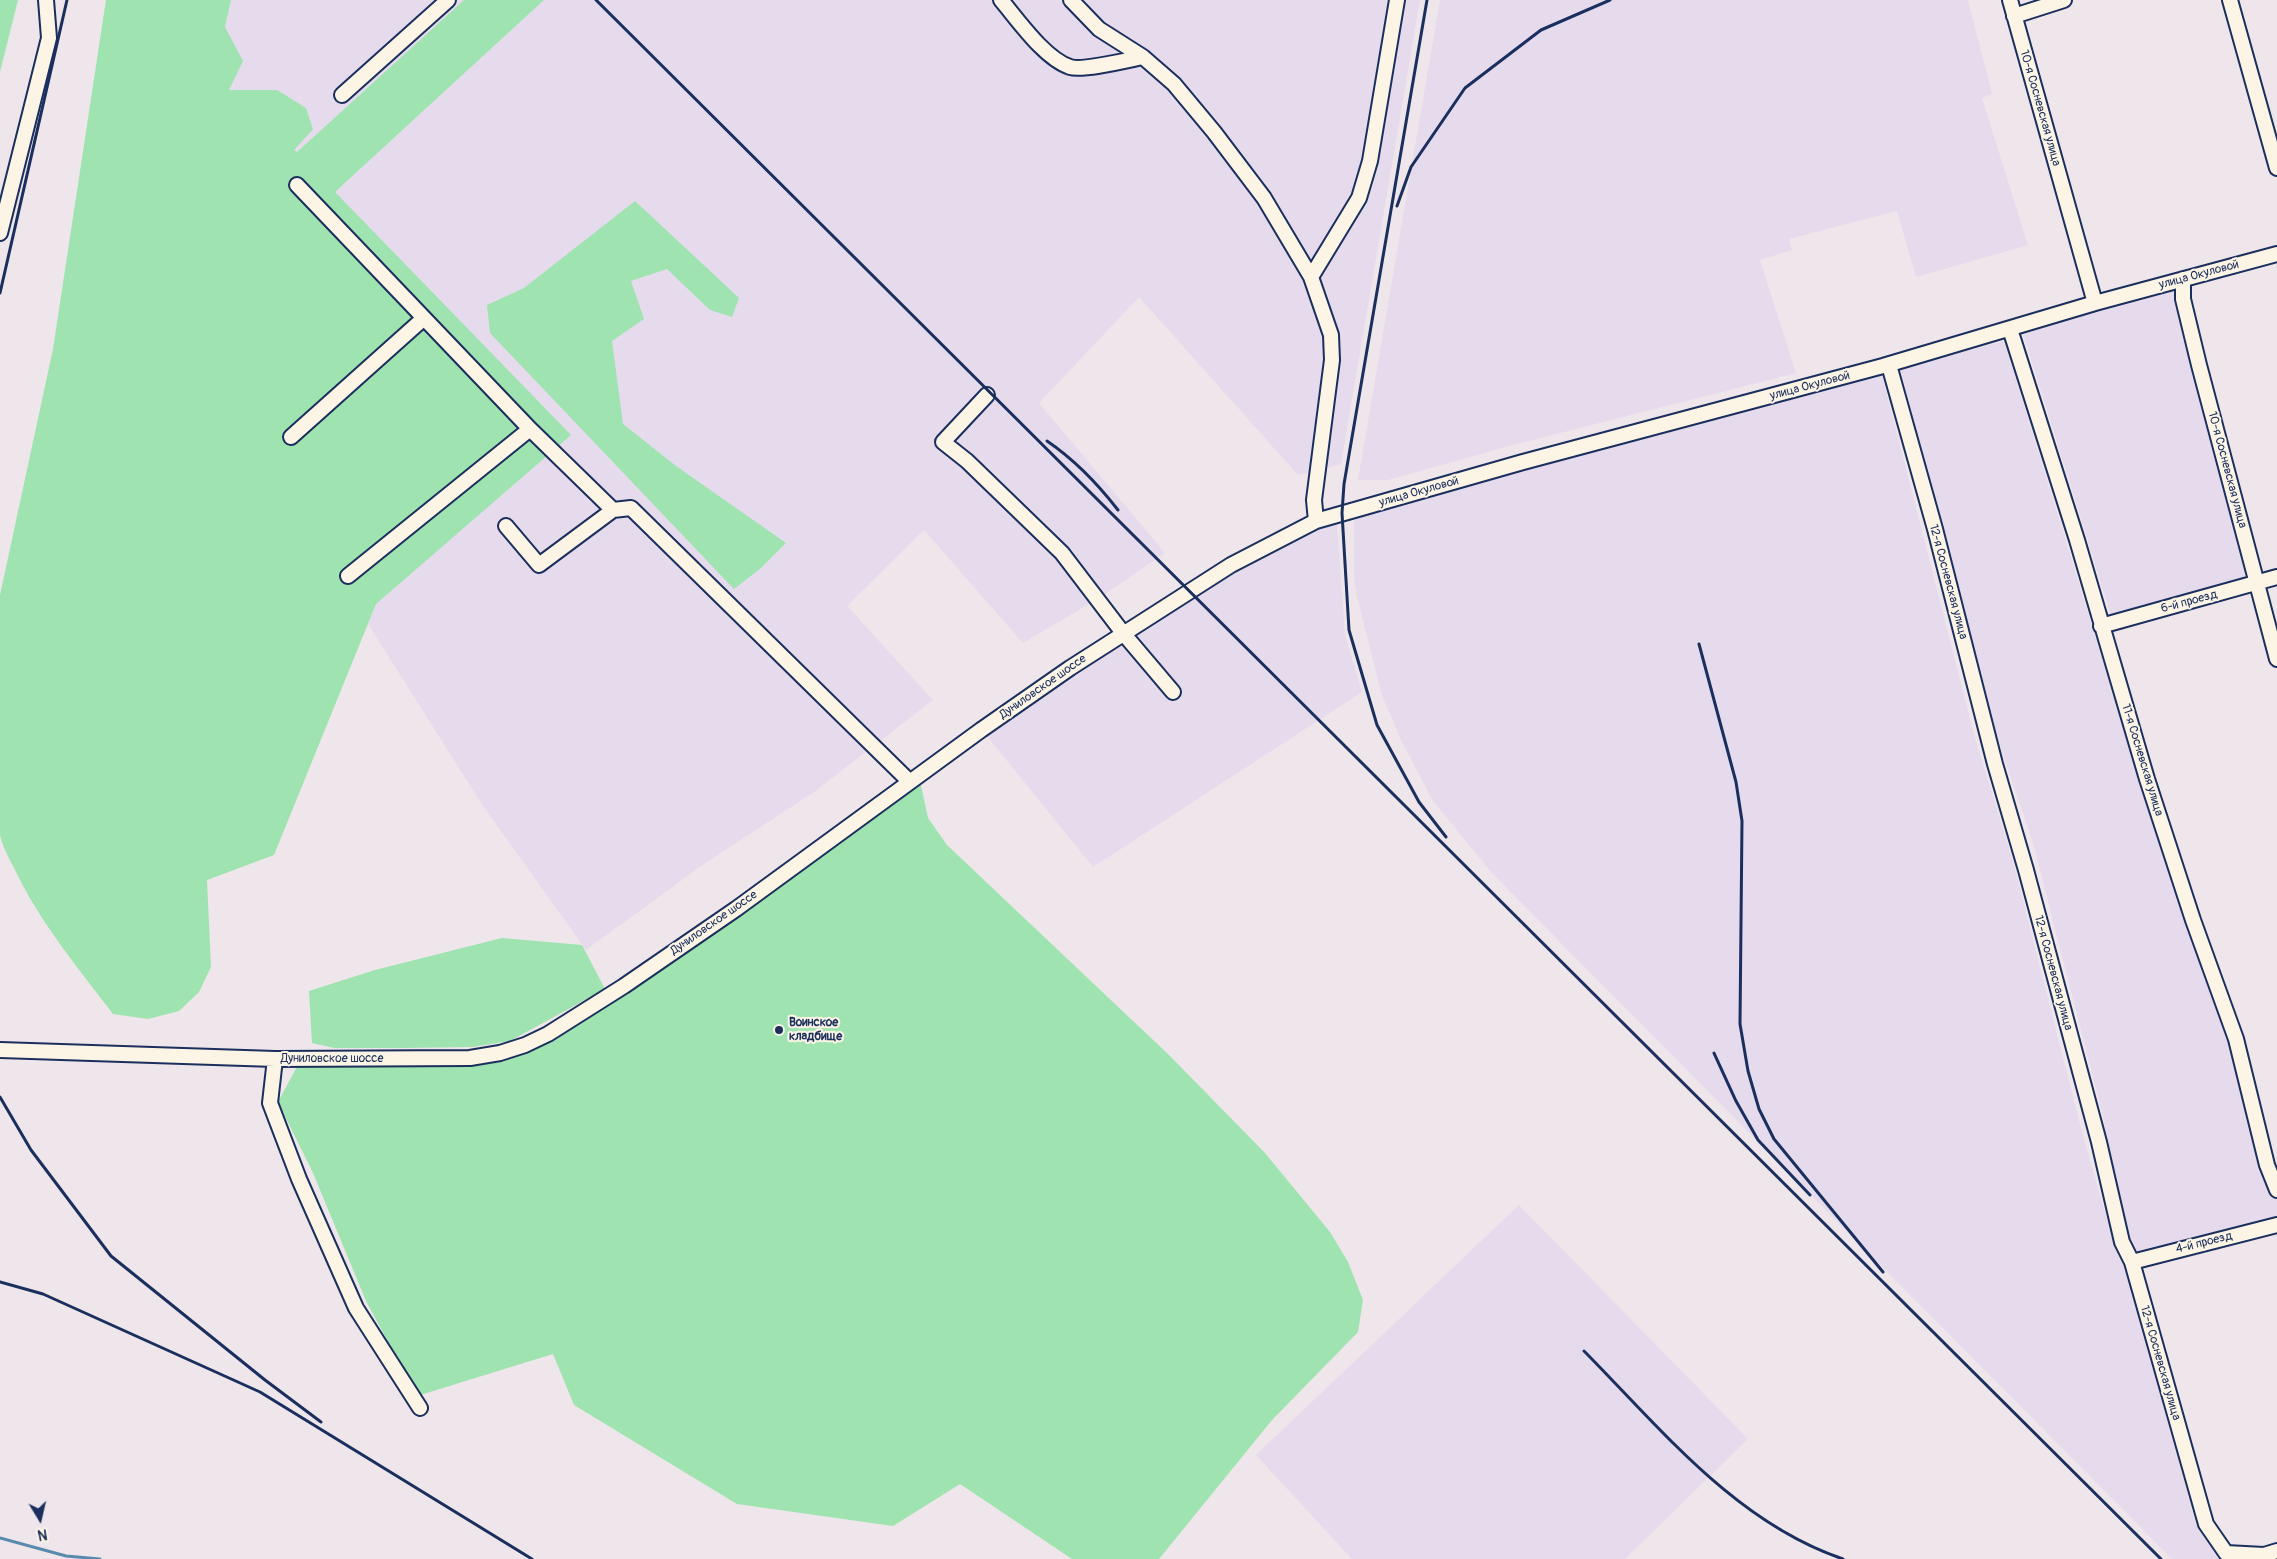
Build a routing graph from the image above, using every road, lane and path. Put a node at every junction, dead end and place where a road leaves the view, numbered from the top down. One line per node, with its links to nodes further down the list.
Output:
1 (46, 0): 14 (street)
2 (448, 0): 11 (street)
3 (1001, 0): 10 (street)
4 (1071, 0): 10 (street)
5 (1397, 0): 16 (street)
6 (2010, 0): 9 (street, 10-я Сосневская улица)
7 (2064, 0): 9 (street)
8 (2230, 0): 12 (street)
9 (2014, 16): 18 (street, 10-я Сосневская улица)
10 (1143, 57): 16 (street)
11 (342, 95)
12 (2277, 168)
13 (297, 185): 19 (street)
14 (0, 233)
15 (2277, 254): 17 (street, улица Окуловой)
16 (1311, 277): 27 (street)
17 (2183, 279): 18 (street, улица Окуловой); 31 (street, 10-я Сосневская улица)
18 (2095, 303): 20 (street, улица Окуловой)
19 (424, 318): 23 (street); 24 (street)
20 (2010, 329): 21 (street, улица Окуловой); 32 (street, 11-я Сосневская улица)
21 (1889, 365): 26 (street, улица Окуловой); 41 (street, 12-я Сосневская улица)
22 (987, 396): 33 (street)
23 (530, 429): 25 (street); 29 (street)
24 (291, 437)
25 (613, 510): 28 (street); 36 (street)
26 (1342, 513): 27 (street, Дуниловское шоссе)
27 (1316, 521): 33 (street, Дуниловское шоссе)
28 (506, 526)
29 (348, 576)
30 (2277, 577): 31 (street, 6-й проезд)
31 (2258, 582): 32 (street, 6-й проезд); 34 (street, 10-я Сосневская улица)
32 (2101, 626): 39 (street, 11-я Сосневская улица)
33 (1123, 632): 35 (street); 36 (street, Дуниловское шоссе)
34 (2277, 659)
35 (1173, 692)
36 (910, 782): 38 (street, Дуниловское шоссе)
37 (0, 1050): 38 (street, Дуниловское шоссе)
38 (275, 1059): 42 (street)
39 (2277, 1190)
40 (2277, 1225): 41 (street, 4-й проезд)
41 (2132, 1262): 43 (street, 12-я Сосневская улица)
42 (420, 1408)
43 (2277, 1551)

